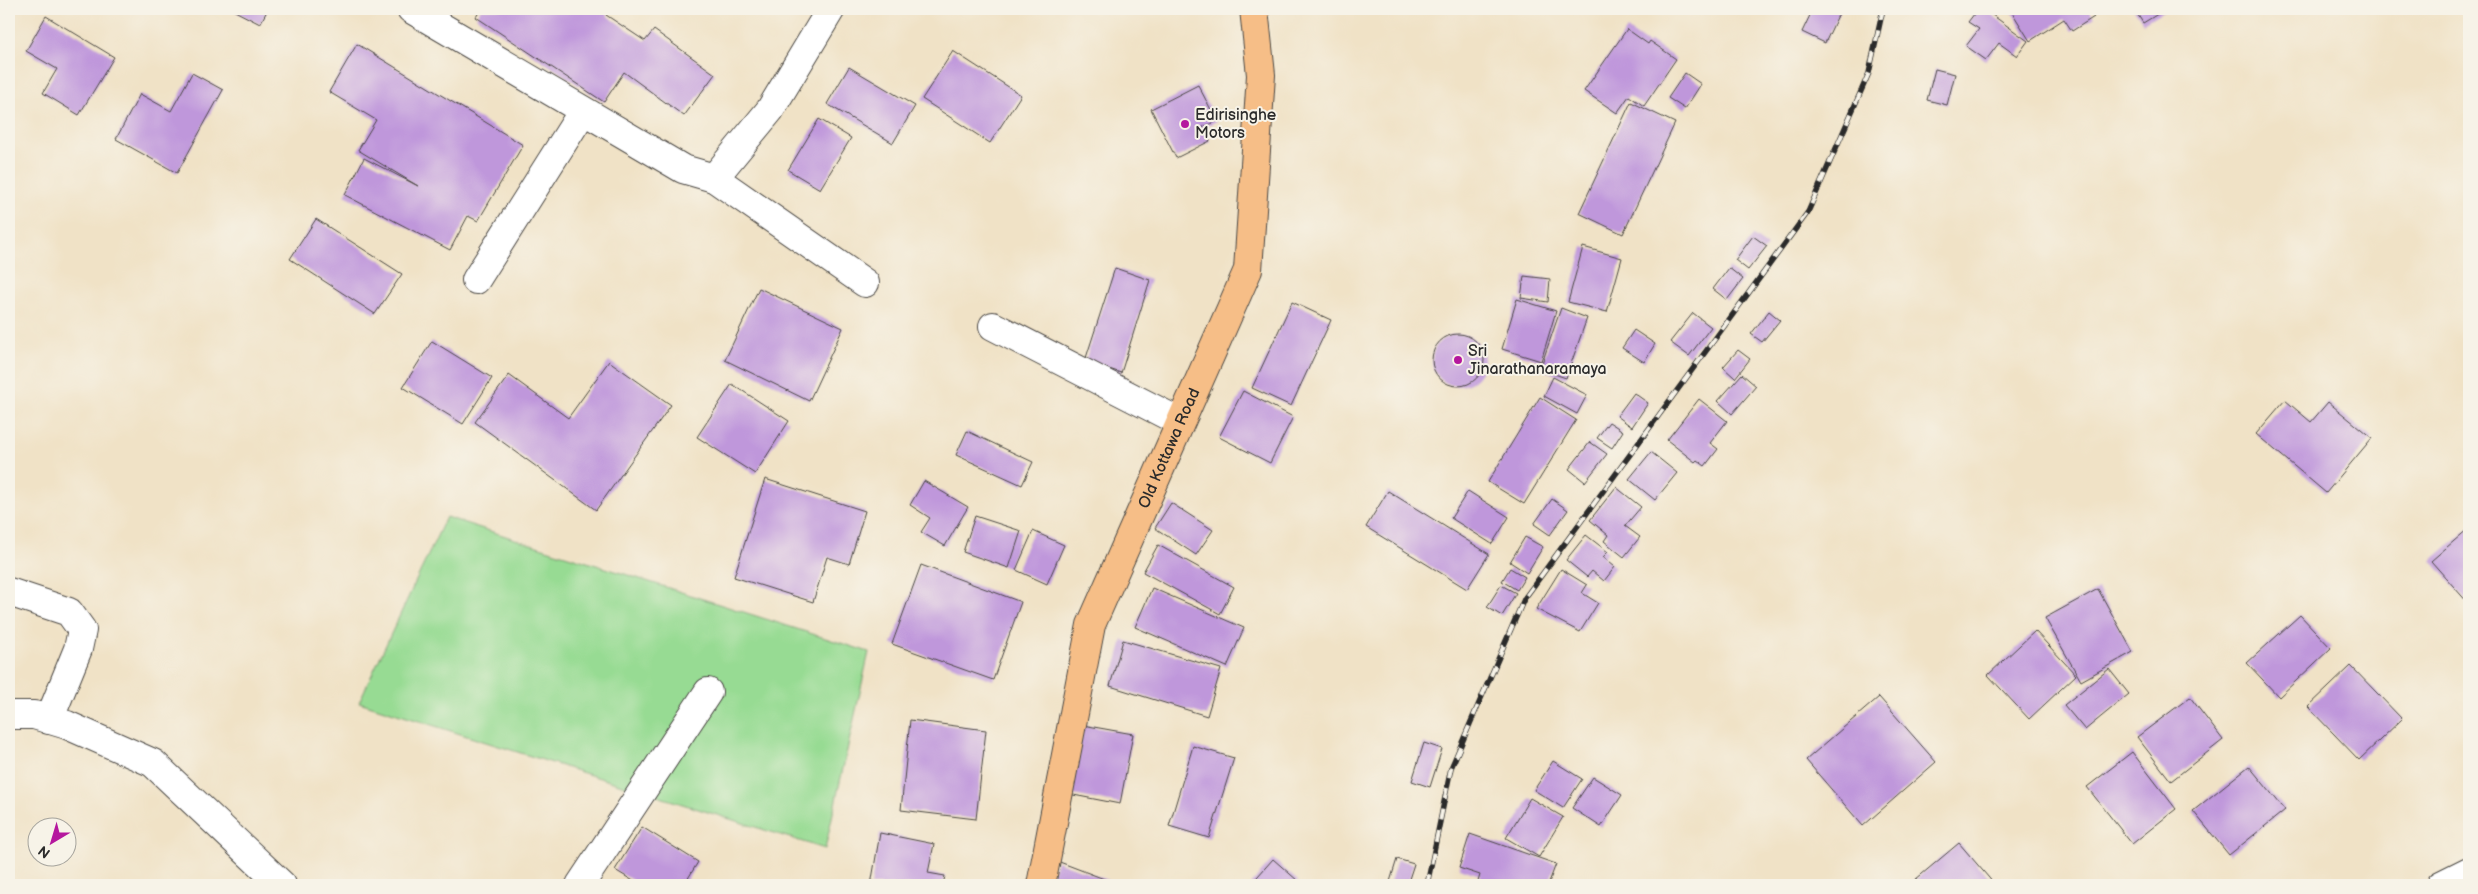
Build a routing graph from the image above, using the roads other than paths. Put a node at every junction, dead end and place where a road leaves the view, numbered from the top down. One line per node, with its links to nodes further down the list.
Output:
1 (411, 9): 4 (street)
2 (831, 9): 5 (street)
3 (1254, 9): 9 (main road, Old Kottawa Road)
4 (583, 111): 5 (street); 6 (street)
5 (714, 178): 7 (street)
6 (476, 280)
7 (865, 282)
8 (992, 326): 9 (street)
9 (1180, 422): 17 (main road, Old Kottawa Road)
10 (9, 592): 13 (street)
11 (708, 692): 16 (street)
12 (9, 715): 13 (street)
13 (49, 720): 15 (street)
14 (2469, 871): 18 (street)
15 (282, 885)
16 (580, 885)
17 (1041, 885)
18 (2440, 885)

